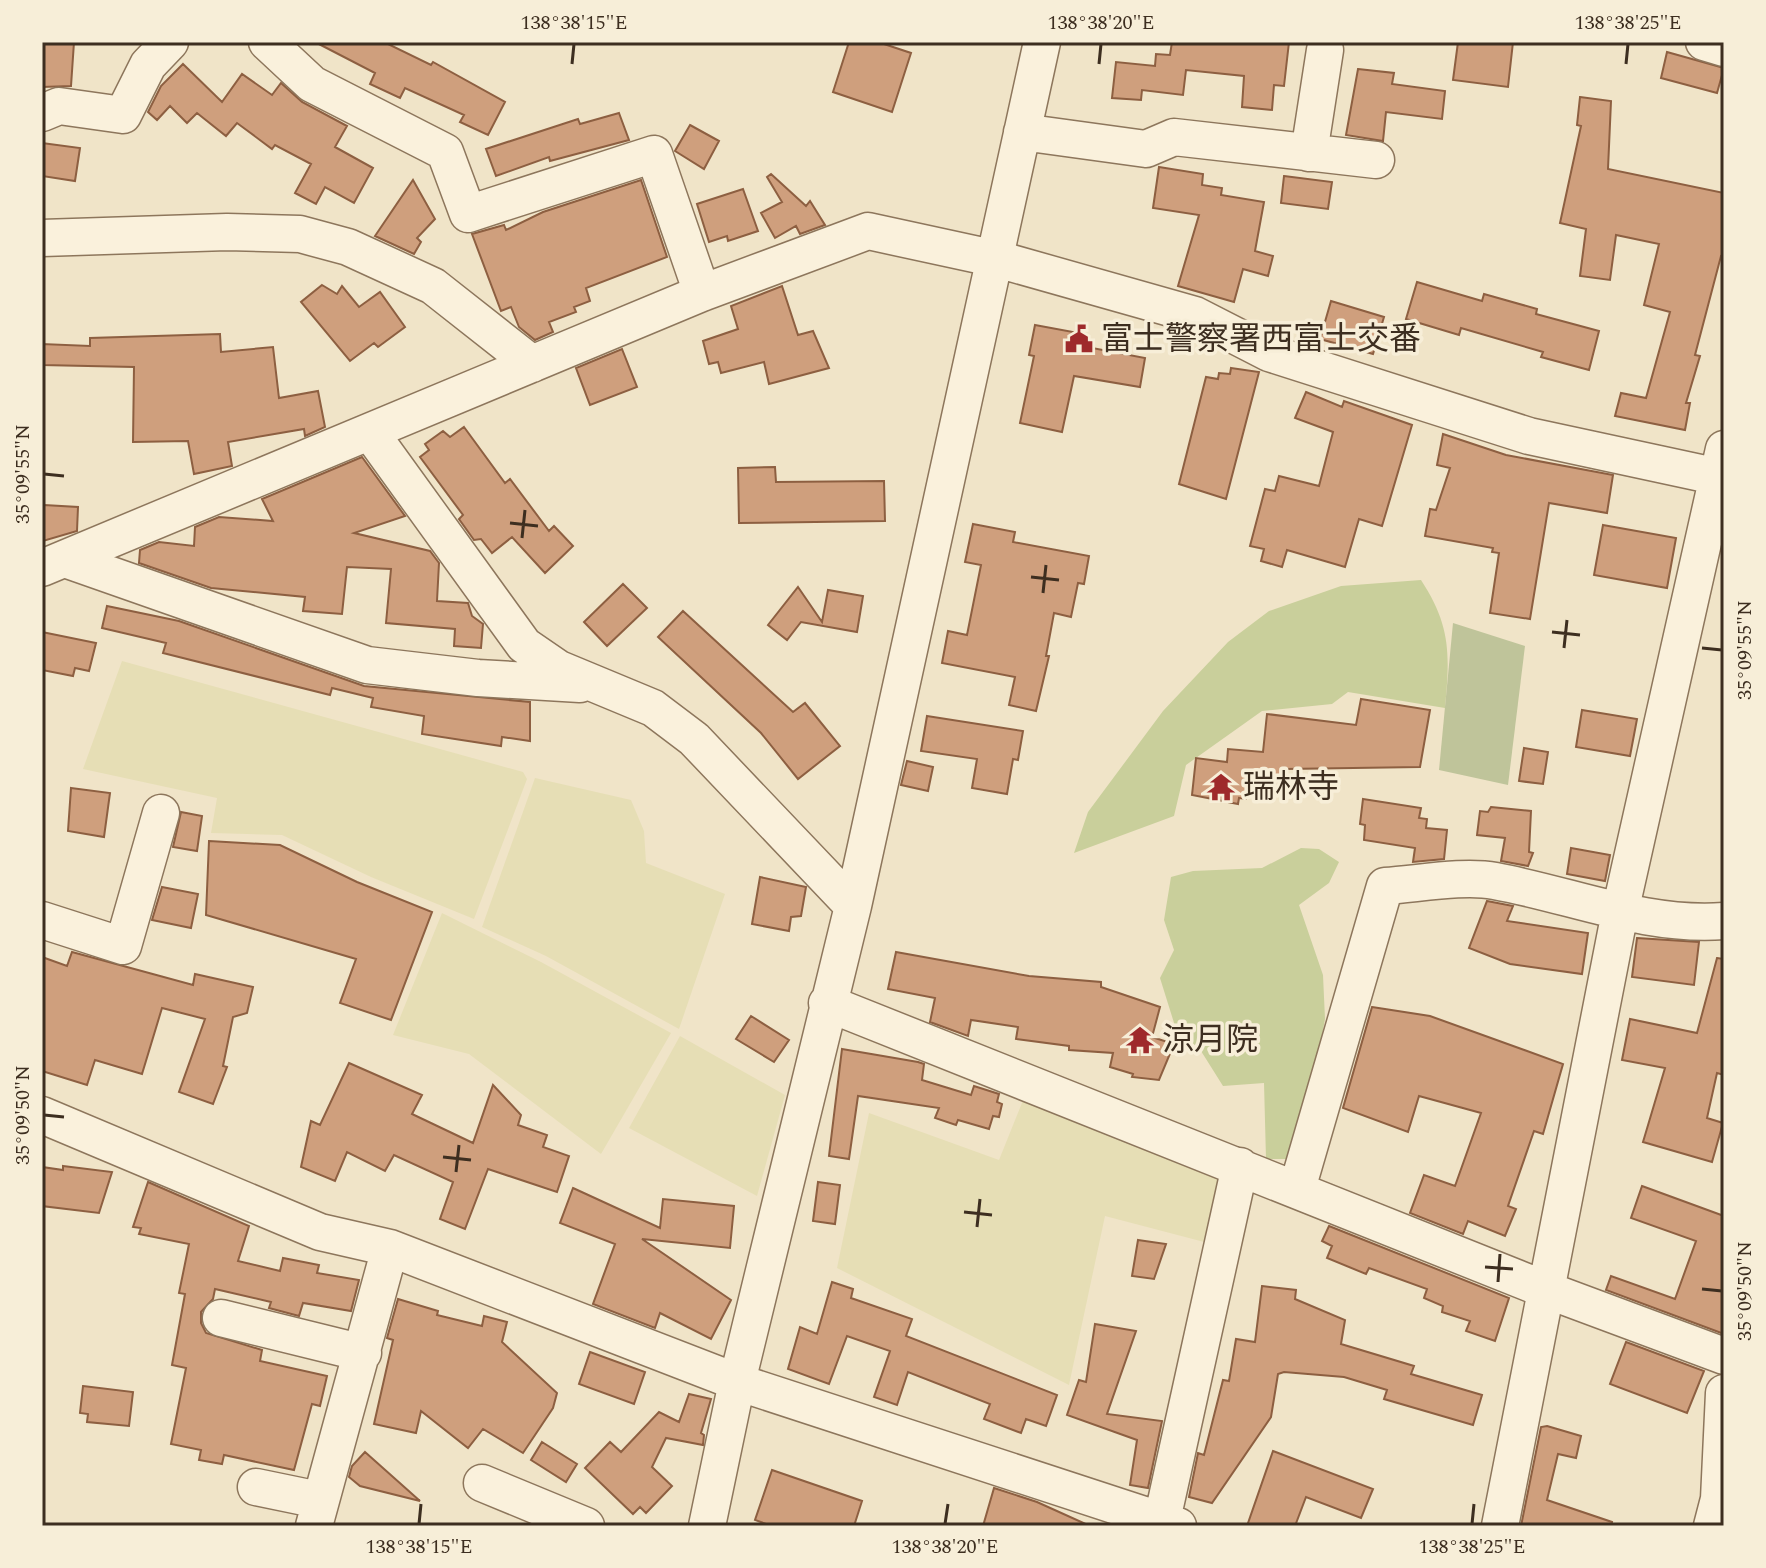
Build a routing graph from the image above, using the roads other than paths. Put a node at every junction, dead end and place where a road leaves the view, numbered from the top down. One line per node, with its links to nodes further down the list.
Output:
1 (170, 42): 7 (street)
2 (267, 42): 13 (street)
3 (1704, 42): 5 (street)
4 (1038, 43): 8 (street)
5 (1724, 48)
6 (1325, 50): 9 (street)
7 (42, 113)
8 (1022, 132): 9 (street); 12 (street)
9 (1309, 153): 10 (street)
10 (1376, 160)
11 (42, 238): 14 (street)
12 (997, 259): 13 (street); 16 (street); 20 (street)
13 (702, 293): 14 (street)
14 (532, 364): 15 (street)
15 (370, 432): 17 (street); 18 (street)
16 (1722, 468): 21 (street)
17 (53, 563): 18 (street)
18 (597, 685): 20 (street)
19 (161, 813): 22 (street)
20 (853, 906): 24 (street)
21 (1620, 912): 23 (street); 27 (street); 29 (street)
22 (42, 920)
23 (1724, 921)
24 (827, 1003): 26 (street); 33 (street)
25 (42, 1115): 28 (street)
26 (1240, 1166): 27 (street); 39 (street)
27 (1297, 1189): 29 (street)
28 (390, 1248): 31 (street); 33 (street)
29 (1544, 1289): 32 (street); 42 (street)
30 (221, 1318): 31 (street)
31 (363, 1353): 38 (street)
32 (1724, 1356)
33 (737, 1382): 39 (street); 41 (street)
34 (1724, 1393): 37 (street)
35 (482, 1483): 40 (street)
36 (256, 1487): 38 (street)
37 (1719, 1508)
38 (316, 1513)
39 (1170, 1523)
40 (586, 1526)
41 (707, 1526)
42 (1500, 1526)

